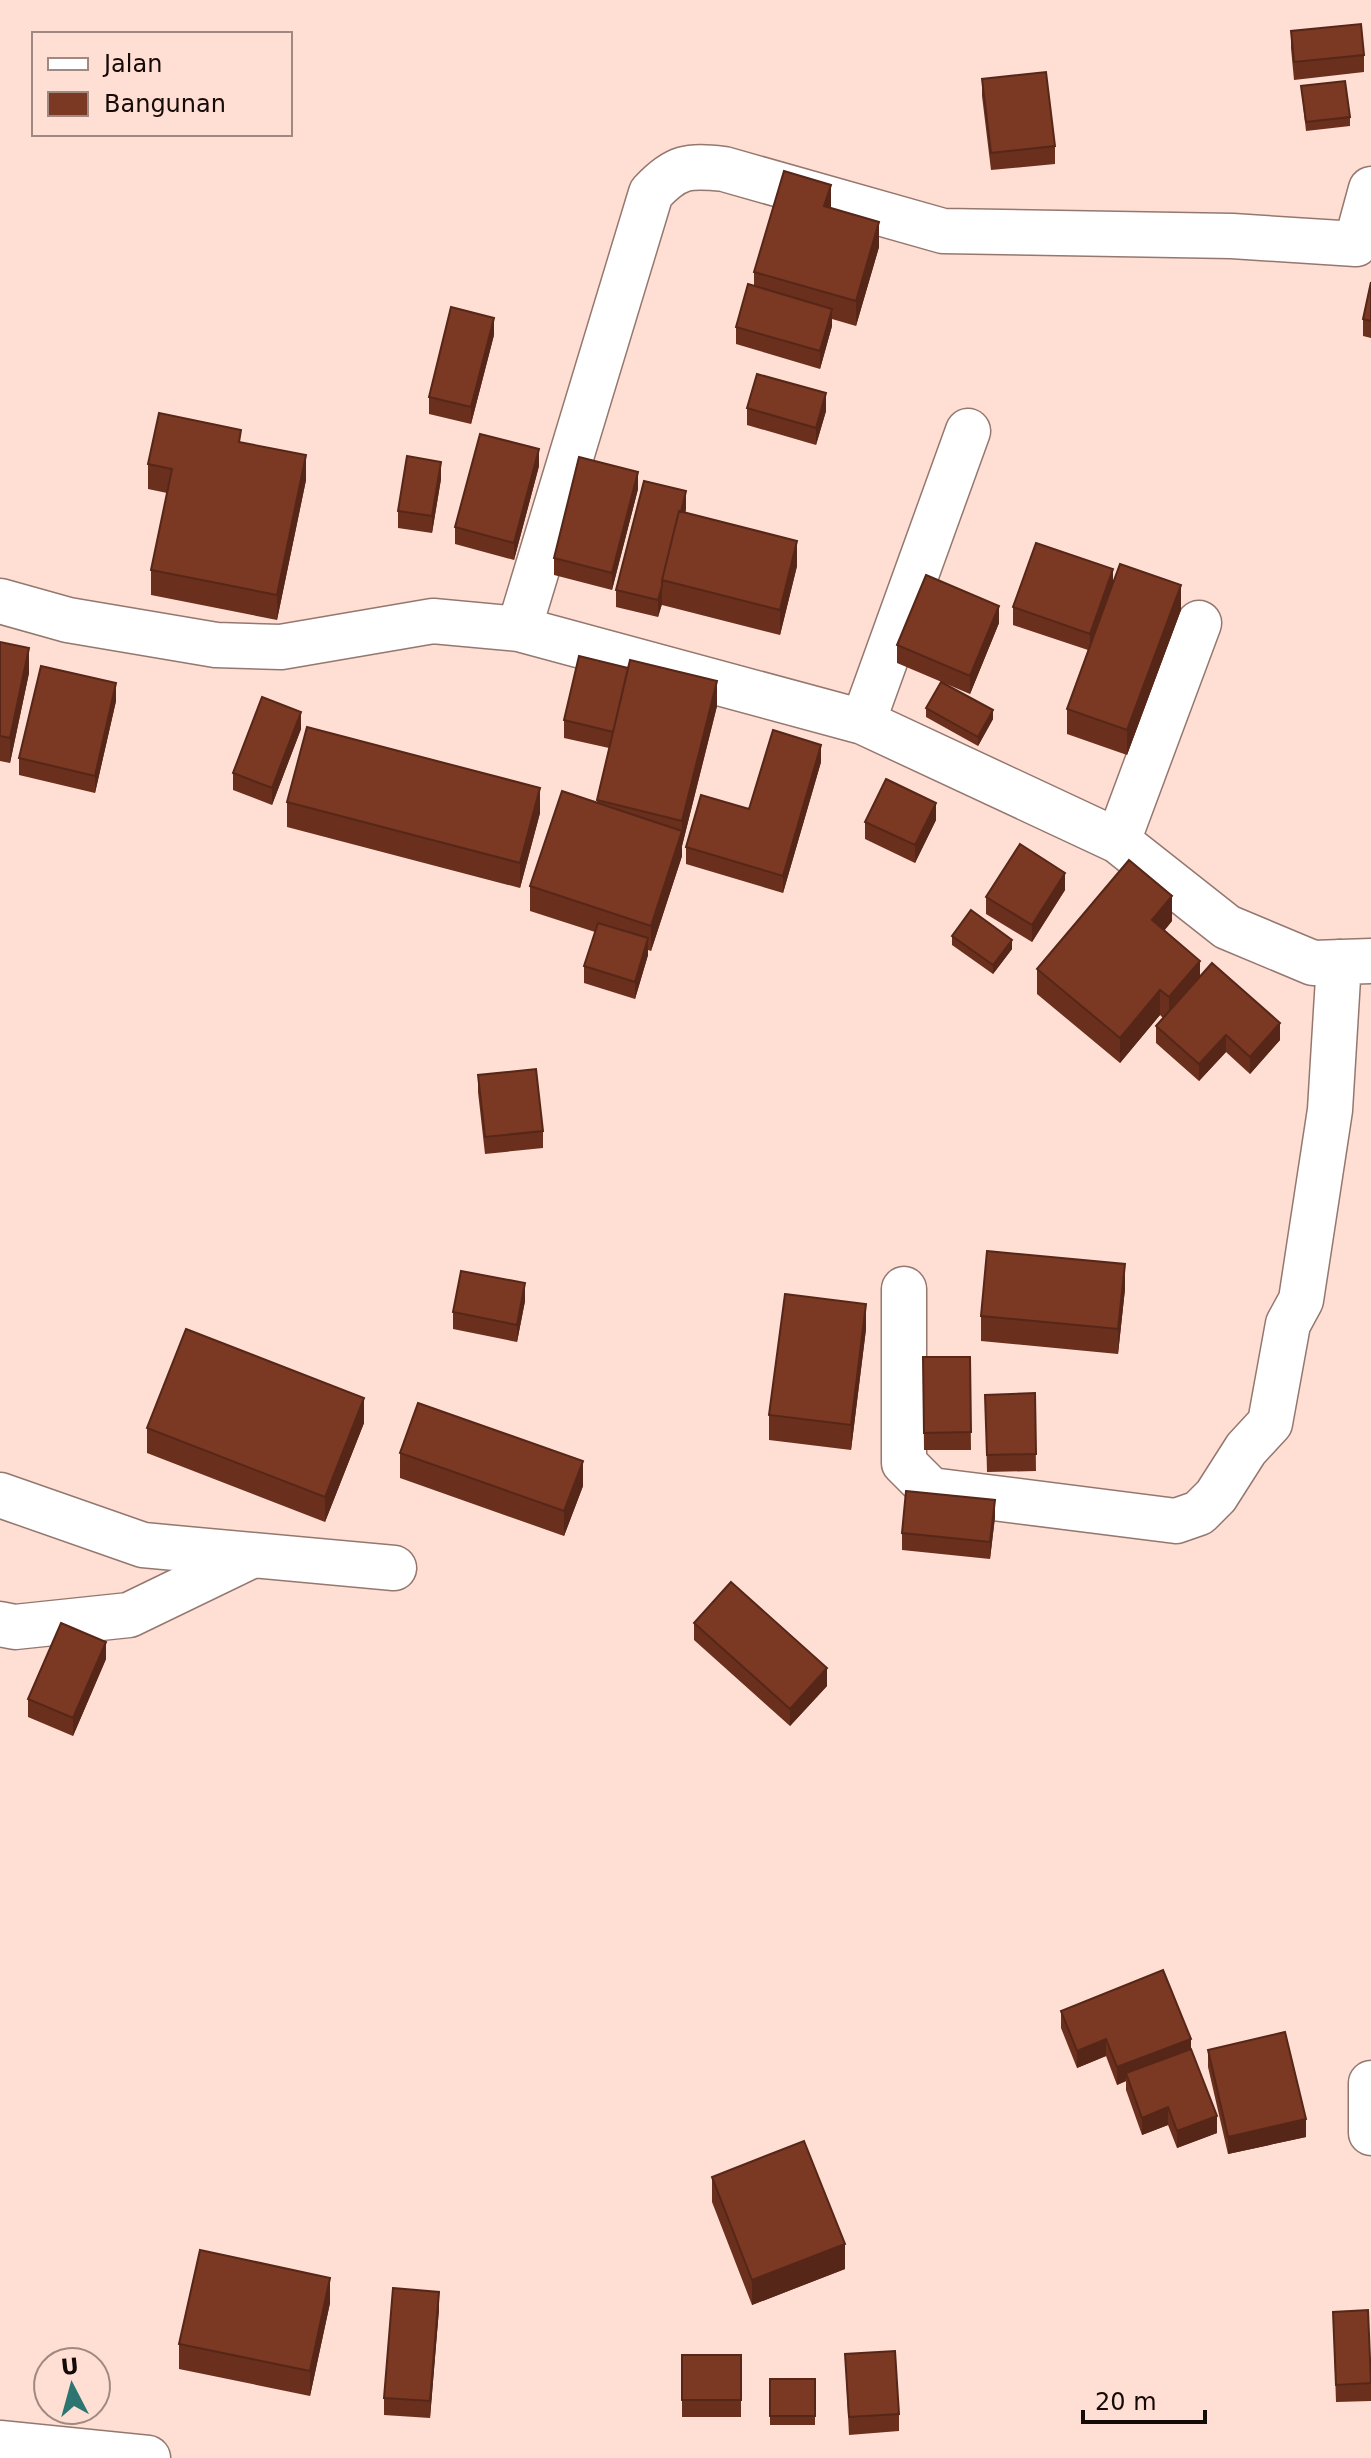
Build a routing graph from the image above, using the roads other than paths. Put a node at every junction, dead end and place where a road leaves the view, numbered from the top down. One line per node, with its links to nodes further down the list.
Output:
1 (1371, 189): 5 (street)
2 (968, 431): 6 (street)
3 (0, 601): 5 (street)
4 (1199, 623): 7 (street)
5 (519, 629): 6 (street)
6 (863, 722): 7 (street)
7 (1118, 841): 8 (street)
8 (1355, 961): 9 (street)
9 (904, 1289)
10 (0, 1495): 11 (street)
11 (251, 1556): 12 (street); 13 (street)
12 (394, 1568)
13 (0, 1624)
14 (1371, 2083): 15 (street)
15 (1371, 2133)
16 (0, 2443): 17 (street)
17 (148, 2458)

